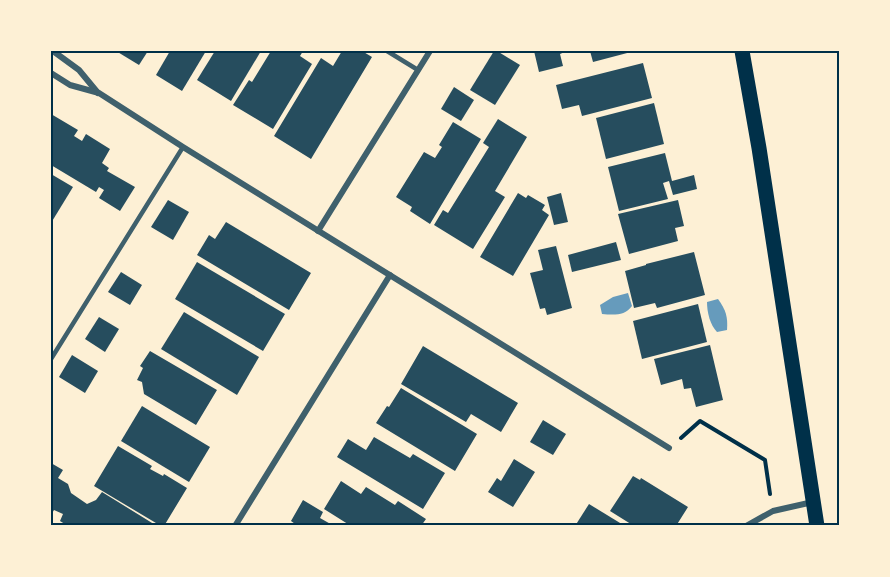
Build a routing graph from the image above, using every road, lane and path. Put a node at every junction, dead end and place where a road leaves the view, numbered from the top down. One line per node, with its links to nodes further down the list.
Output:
1 (53, 51): 7 (street)
2 (387, 51): 5 (lane)
3 (430, 51): 5 (street)
4 (742, 51): 14 (main road)
5 (418, 70): 9 (street)
6 (51, 73): 7 (street)
7 (99, 93): 8 (street)
8 (183, 147): 9 (street); 11 (lane)
9 (318, 231): 10 (street)
10 (390, 275): 12 (street); 15 (street)
11 (51, 359)
12 (669, 448): 13 (path)
13 (765, 460)
14 (814, 502): 16 (street); 17 (main road)
15 (235, 526)
16 (746, 526)
17 (817, 526)

